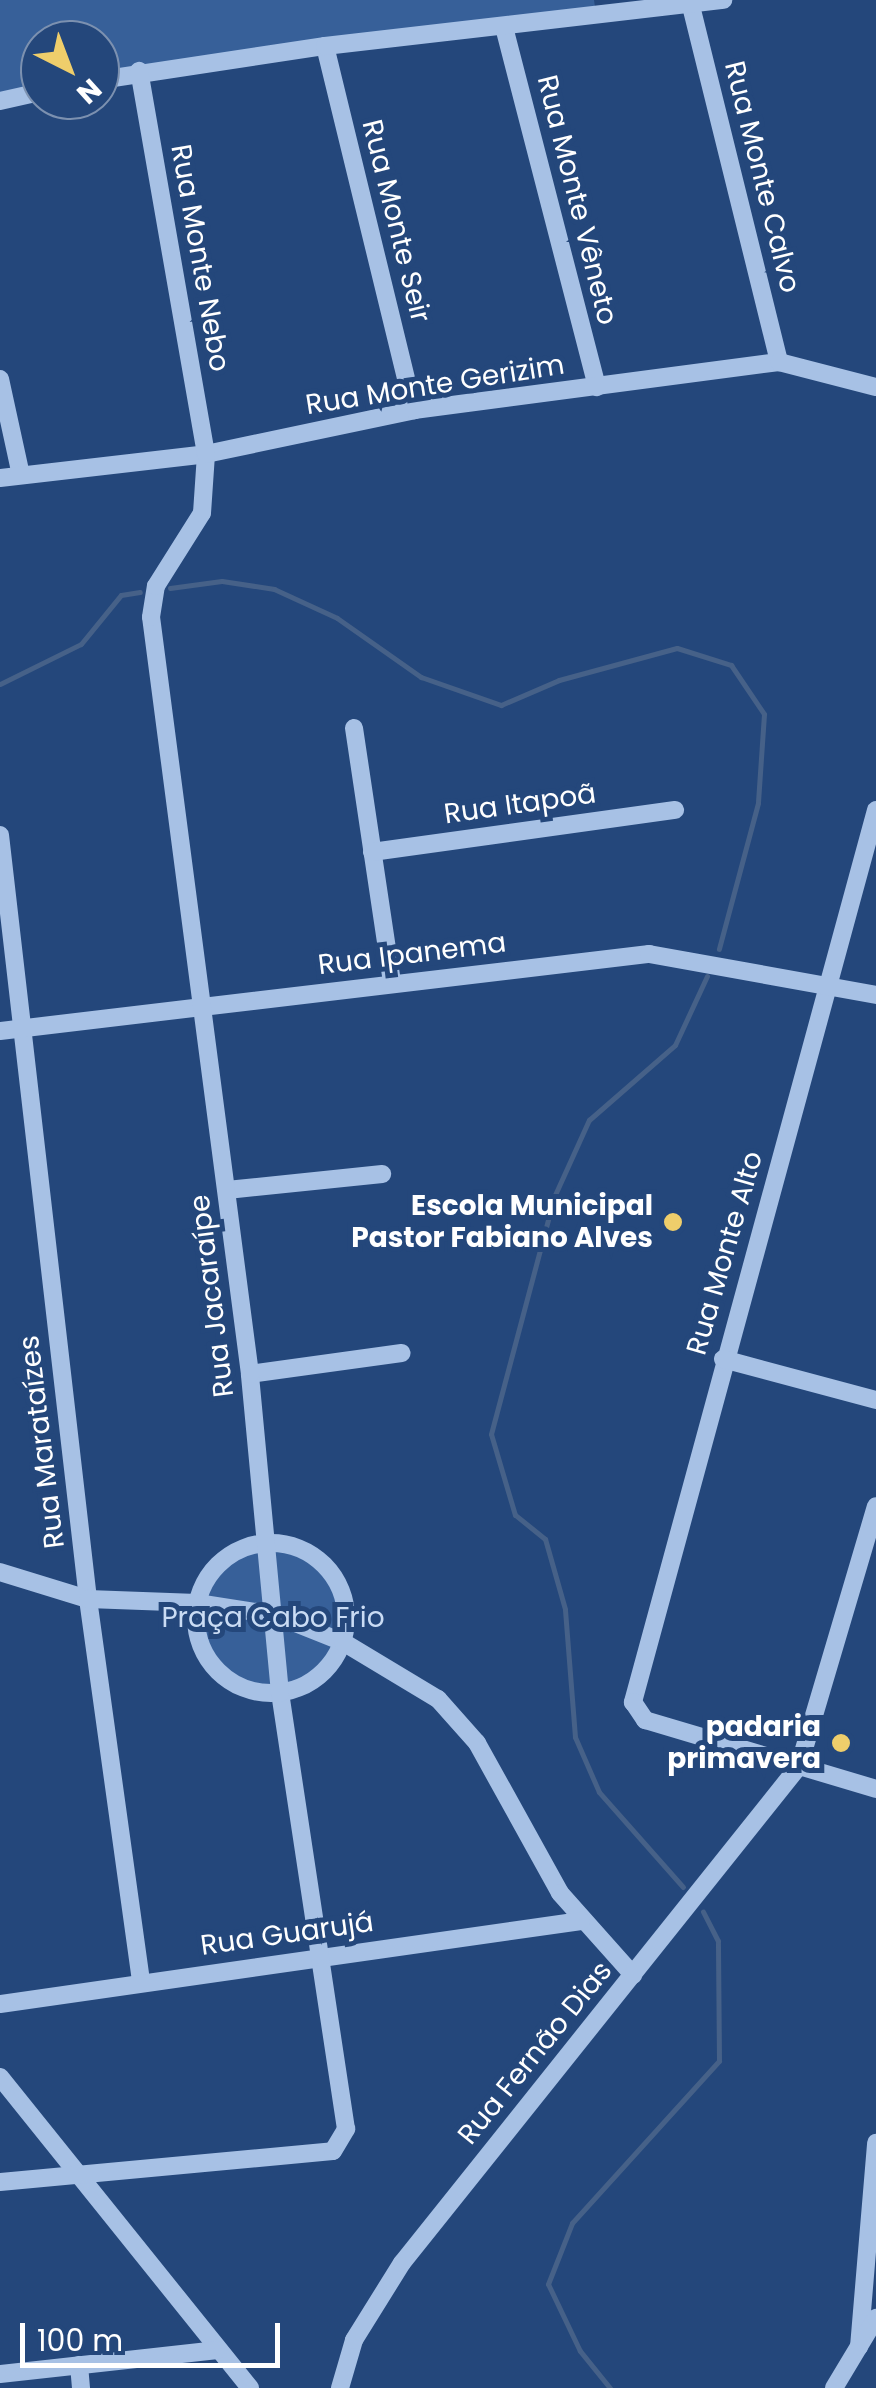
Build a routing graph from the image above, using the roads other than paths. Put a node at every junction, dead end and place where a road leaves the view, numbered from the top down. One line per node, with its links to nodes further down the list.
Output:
1 (723, 0): 3 (street)
2 (668, 5): 3 (street); 4 (street)
3 (692, 6): 8 (street, Rua Monte Calvo)
4 (504, 28): 5 (street); 10 (street, Rua Monte Vêneto)
5 (325, 46): 6 (street); 12 (street, Rua Monte Seir)
6 (140, 71): 7 (street); 13 (street, Rua Monte Nebo)
7 (120, 76)
8 (779, 362): 10 (street, Rua Monte Gerizim); 11 (street, Rua Monte Gerizim)
9 (0, 379): 14 (street)
10 (596, 387): 12 (street, Rua Monte Gerizim)
11 (876, 388)
12 (414, 410): 13 (street, Rua Monte Gerizim)
13 (206, 454): 14 (street, Rua Monte Gerizim); 24 (street, Rua Jacaraípe)
14 (21, 475): 15 (street, Rua Monte Gerizim)
15 (0, 478)
16 (354, 728): 20 (street)
17 (676, 810): 20 (street, Rua Itapoã)
18 (876, 810): 22 (street, Rua Monte Alto)
19 (0, 835): 25 (street, Rua Marataízes)
20 (372, 852): 21 (street)
21 (392, 983): 22 (street, Rua Ipanema); 24 (street, Rua Ipanema)
22 (828, 986): 23 (street, Rua Ipanema); 30 (street, Rua Monte Alto)
23 (876, 995)
24 (206, 1006): 25 (street, Rua Ipanema); 28 (street, Rua Jacaraípe)
25 (21, 1028): 26 (street, Rua Ipanema); 36 (street, Rua Marataízes)
26 (0, 1031)
27 (382, 1174): 28 (street)
28 (227, 1190): 31 (street, Rua Jacaraípe)
29 (402, 1352): 31 (street)
30 (723, 1359): 32 (street); 41 (street, Rua Monte Alto)
31 (250, 1374): 34 (street, Rua Jacaraípe)
32 (876, 1400)
33 (876, 1506): 41 (street)
34 (266, 1543): 37 (street); 38 (street, Rua Jacaraípe); 39 (street)
35 (0, 1572): 36 (street)
36 (88, 1599): 37 (street); 46 (street, Rua Marataízes)
37 (197, 1603): 38 (street); 40 (street)
38 (276, 1615): 39 (street); 40 (street, Rua Jacaraípe)
39 (343, 1642): 40 (street); 43 (street)
40 (280, 1693): 44 (street, Rua Jacaraípe)
41 (799, 1766): 42 (street); 45 (street, Rua Fernão Dias)
42 (876, 1788)
43 (582, 1921): 44 (street, Rua Guarujá); 45 (street)
44 (320, 1958): 46 (street, Rua Guarujá); 50 (street, Rua Jacaraípe)
45 (633, 1975): 59 (street, Rua Fernão Dias)
46 (141, 1981): 47 (street, Rua Guarujá)
47 (0, 2004)
48 (0, 2076): 50 (street)
49 (876, 2143): 53 (street)
50 (79, 2172): 51 (street); 54 (street)
51 (0, 2182)
52 (876, 2318): 53 (street)
53 (858, 2346): 60 (street)
54 (218, 2350): 55 (street); 58 (street)
55 (78, 2365): 56 (street); 57 (street)
56 (0, 2374)
57 (81, 2388)
58 (250, 2388)
59 (340, 2388)
60 (834, 2388)

